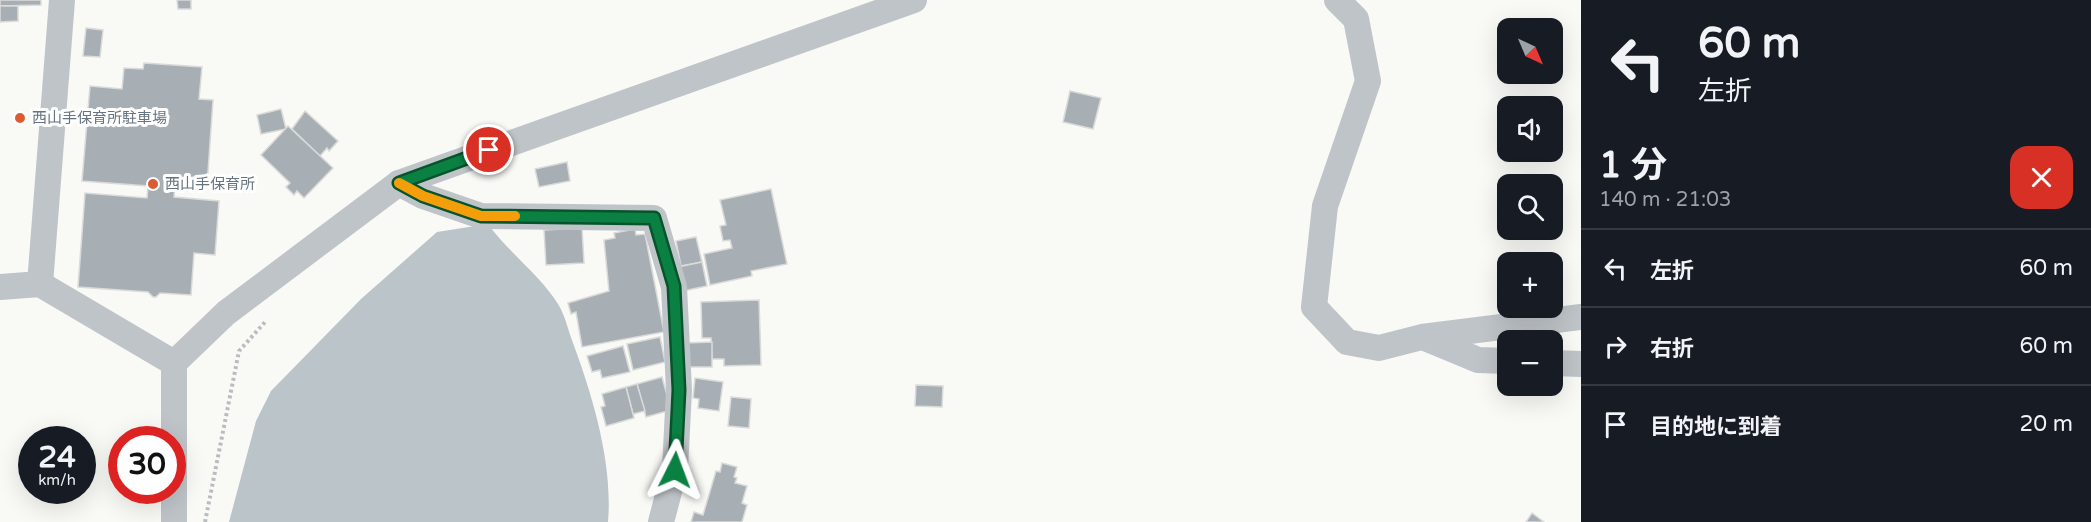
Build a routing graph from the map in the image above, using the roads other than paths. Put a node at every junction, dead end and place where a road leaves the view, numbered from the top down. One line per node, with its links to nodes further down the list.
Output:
1 (62, 0): 5 (street)
2 (914, 0): 4 (street)
3 (1337, 0): 8 (street)
4 (399, 183): 10 (street); 14 (street)
5 (40, 284): 6 (street); 10 (street)
6 (0, 287)
7 (1581, 317): 8 (street)
8 (1422, 337): 9 (street)
9 (1497, 361)
10 (174, 363): 13 (street)
11 (1563, 363): 12 (street)
12 (1581, 364)
13 (174, 522)
14 (661, 522)

